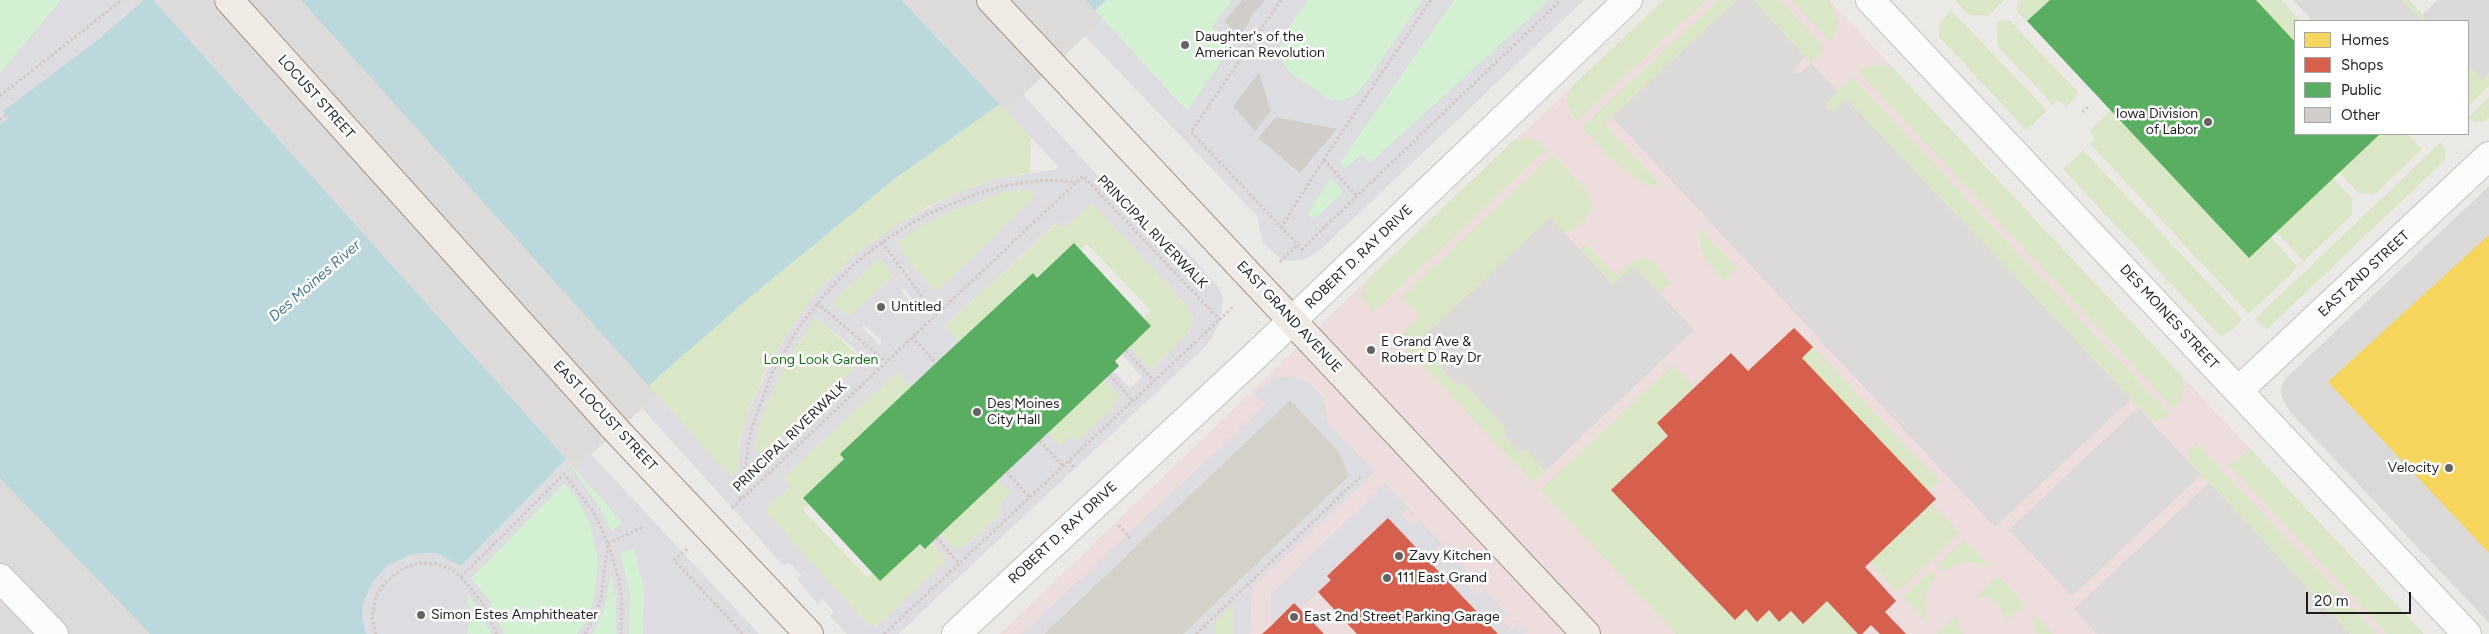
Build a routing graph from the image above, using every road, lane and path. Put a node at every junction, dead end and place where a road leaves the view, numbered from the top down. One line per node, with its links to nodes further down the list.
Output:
1 (122, 0): 11 (path)
2 (229, 0): 19 (main road, LOCUST STREET)
3 (991, 0): 27 (main road, EAST GRAND AVENUE)
4 (1282, 0): 10 (path)
5 (1432, 0): 17 (path)
6 (1561, 0): 20 (path)
7 (1628, 0): 27 (street, ROBERT D. RAY DRIVE)
8 (1870, 0): 34 (street, DES MOINES STREET)
9 (1232, 28): 10 (path)
10 (1251, 46): 21 (path)
11 (0, 96)
12 (2088, 107): 13 (path)
13 (2082, 112)
14 (6, 115): 15 (path)
15 (0, 120)
16 (2489, 156): 34 (street, EAST 2ND STREET)
17 (1324, 160): 20 (path); 21 (path)
18 (1077, 182): 22 (path); 26 (path, PRINCIPAL RIVERWALK); 33 (path, PRINCIPAL RIVERWALK)
19 (404, 194): 60 (main road, EAST LOCUST STREET)
20 (1357, 196): 23 (path)
21 (1281, 228): 23 (path)
22 (882, 242): 25 (path); 26 (path)
23 (1297, 245): 24 (path)
24 (1282, 260)
25 (817, 303): 30 (path); 43 (path)
26 (935, 315): 28 (path, PRINCIPAL RIVERWALK)
27 (1292, 320): 62 (street, ROBERT D. RAY DRIVE); 64 (main road, EAST GRAND AVENUE)
28 (912, 336): 30 (path, PRINCIPAL RIVERWALK); 31 (path)
29 (1126, 351): 33 (path)
30 (885, 361): 43 (path, PRINCIPAL RIVERWALK)
31 (936, 363)
32 (1110, 375): 35 (path)
33 (1154, 381): 35 (path, PRINCIPAL RIVERWALK)
34 (2238, 391): 65 (street, DES MOINES STREET)
35 (1133, 400): 37 (path, PRINCIPAL RIVERWALK)
36 (1040, 441): 38 (path)
37 (1069, 461): 38 (path, PRINCIPAL RIVERWALK); 39 (path)
38 (1063, 466): 42 (path, PRINCIPAL RIVERWALK)
39 (1075, 469)
40 (1007, 472): 42 (path)
41 (1362, 475): 63 (path)
42 (1029, 497): 51 (path, PRINCIPAL RIVERWALK)
43 (740, 500): 44 (path, PRINCIPAL RIVERWALK)
44 (732, 508)
45 (1116, 521): 48 (path)
46 (643, 527): 49 (path)
47 (936, 538): 51 (path)
48 (1130, 540)
49 (608, 543): 52 (path); 57 (path); 58 (path)
50 (683, 553): 59 (path)
51 (959, 563): 61 (path, PRINCIPAL RIVERWALK)
52 (461, 577): 55 (path); 56 (path)
53 (0, 578): 54 (street)
54 (54, 634)
55 (376, 634)
56 (497, 634)
57 (585, 634)
58 (621, 634)
59 (744, 634)
60 (809, 634)
61 (884, 634)
62 (956, 634)
63 (1196, 634)
64 (1586, 634)
65 (2467, 634)

